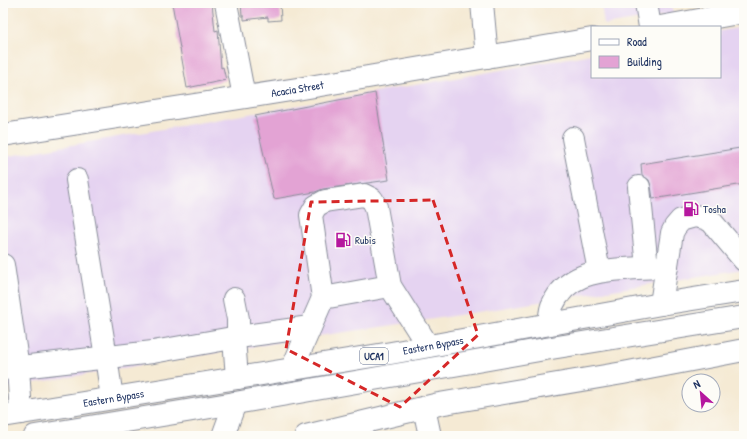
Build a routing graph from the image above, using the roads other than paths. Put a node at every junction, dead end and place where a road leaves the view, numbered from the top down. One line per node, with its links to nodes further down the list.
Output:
1 (226, 3): 9 (main road)
2 (482, 3): 8 (main road)
3 (646, 3): 5 (main road)
4 (744, 12): 6 (main road)
5 (650, 26)
6 (666, 26)
7 (591, 39): 8 (main road, Acacia Street)
8 (487, 57): 9 (main road, Acacia Street)
9 (244, 98): 10 (main road, Acacia Street)
10 (3, 135)
11 (573, 138): 17 (main road)
12 (77, 180): 29 (main road)
13 (639, 187): 16 (main road)
14 (744, 260): 16 (main road)
15 (3, 266): 30 (main road)
16 (657, 267): 17 (main road); 22 (main road)
17 (599, 271): 24 (main road)
18 (390, 286): 20 (main road); 20 (main road); 27 (main road)
19 (744, 291): 22 (main road, Eastern Bypass / UCA1)
20 (322, 298): 25 (main road)
21 (234, 299): 26 (main road)
22 (661, 304): 24 (main road, Eastern Bypass / UCA1)
23 (744, 317): 34 (main road, Eastern Bypass / UCA1)
24 (549, 324): 27 (main road, Eastern Bypass / UCA1)
25 (310, 327): 26 (main road); 31 (main road)
26 (236, 337): 29 (main road); 32 (main road)
27 (428, 346): 31 (main road, Eastern Bypass / UCA1)
28 (744, 350): 35 (main road)
29 (106, 357): 30 (main road); 33 (main road)
30 (10, 368): 36 (main road)
31 (292, 369): 32 (main road, Eastern Bypass / UCA1)
32 (237, 378): 33 (main road, Eastern Bypass / UCA1)
33 (112, 398): 36 (main road, Eastern Bypass / UCA1)
34 (235, 403): 37 (main road, Eastern Bypass / UCA1); 39 (main road)
35 (424, 408): 40 (main road); 41 (main road)
36 (12, 414)
37 (80, 432): 38 (main road, Eastern Bypass / UCA1)
38 (35, 436)
39 (223, 436)
40 (306, 436)
41 (430, 436)

